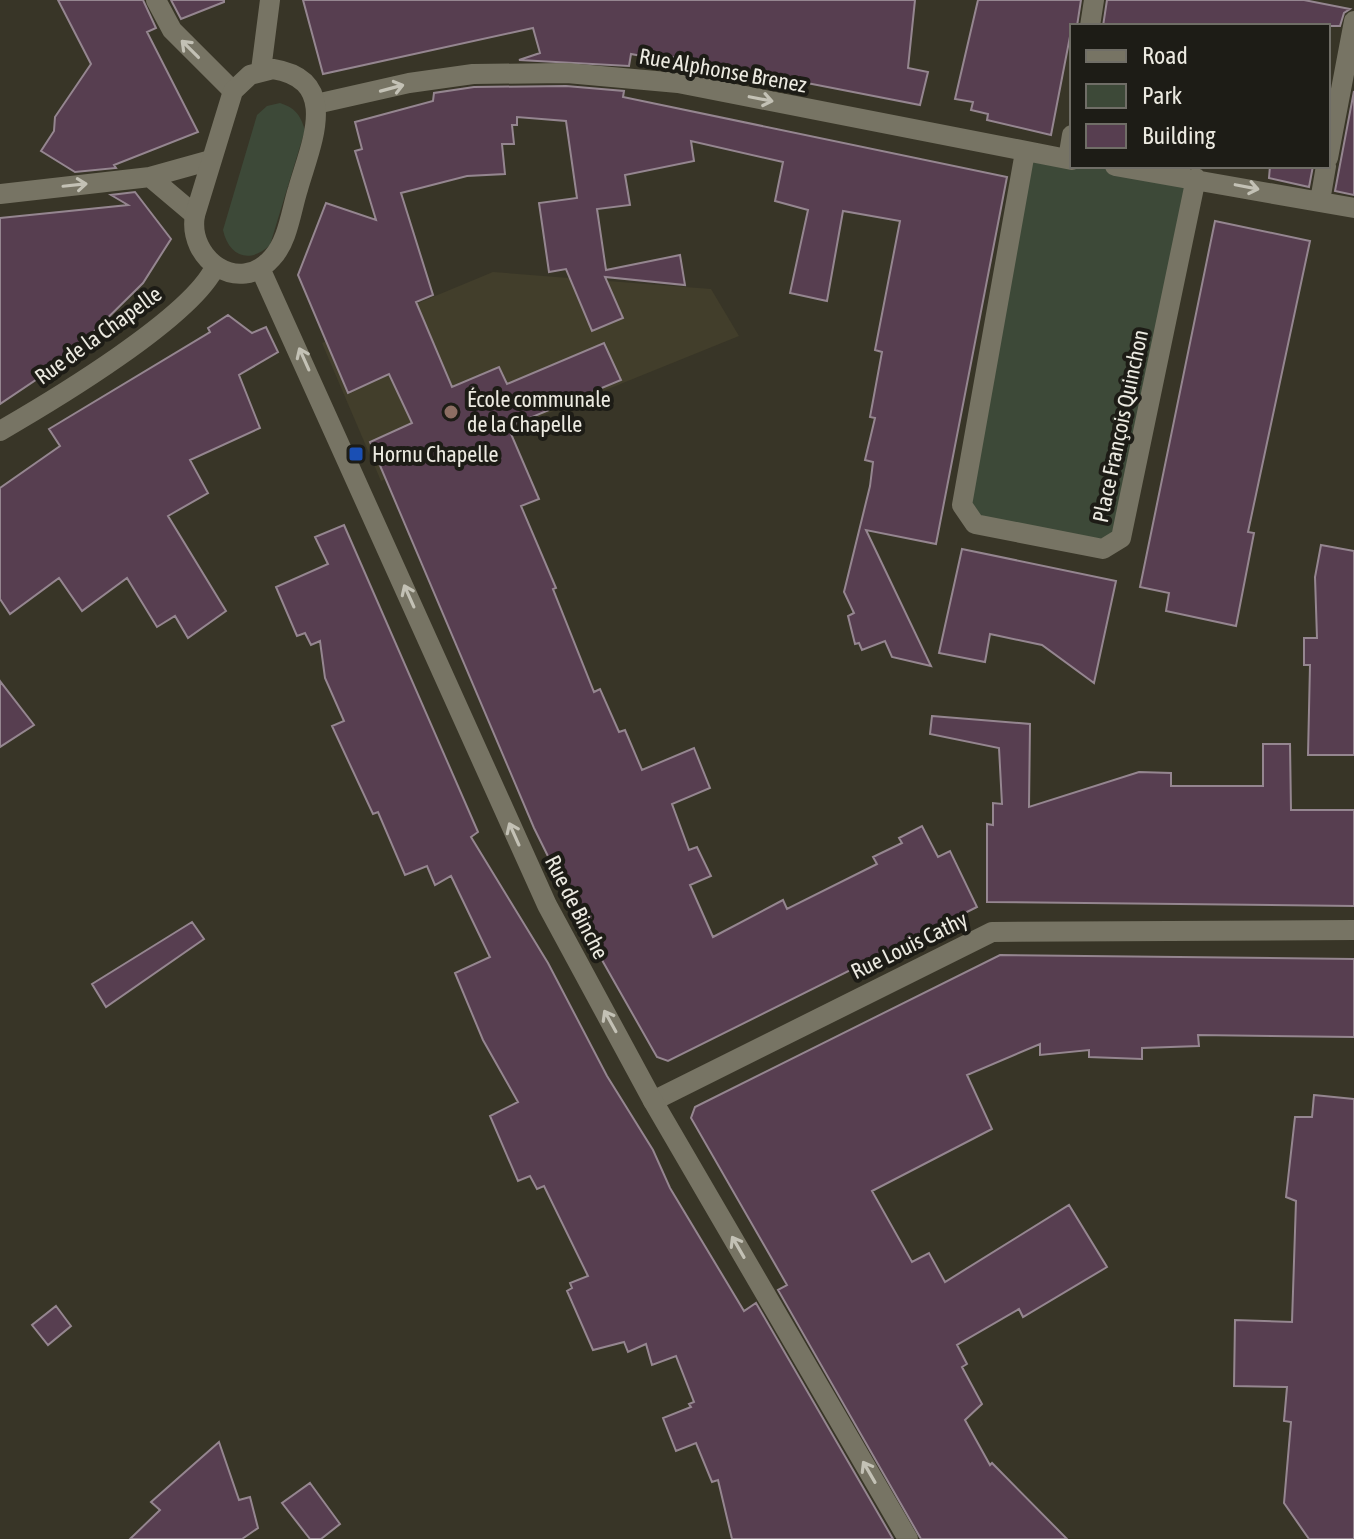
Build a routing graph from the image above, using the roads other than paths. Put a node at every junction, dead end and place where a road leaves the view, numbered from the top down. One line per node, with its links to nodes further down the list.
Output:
1 (156, 0): 7 (street, one-way to 1)
2 (270, 0): 6 (street)
3 (1094, 0): 5 (street)
4 (1354, 21): 9 (street)
5 (1090, 24)
6 (261, 70): 7 (street); 8 (street)
7 (233, 91): 11 (street)
8 (316, 104): 10 (street, Rue Alphonse Brenez, one-way to 10); 22 (street)
9 (1330, 147)
10 (1025, 152): 12 (street, Rue Alphonse Brenez); 16 (street, Place François Quinchon)
11 (211, 160): 15 (street); 20 (street)
12 (1070, 160)
13 (1128, 168): 16 (street)
14 (1326, 168): 18 (street)
15 (150, 177): 17 (street, one-way to 15); 20 (street)
16 (1196, 178): 18 (street, one-way to 18)
17 (0, 194)
18 (1320, 201): 19 (street)
19 (1354, 208)
20 (195, 215): 21 (street)
21 (215, 267): 22 (street); 23 (street, Rue de la Chapelle)
22 (260, 268): 25 (street, Rue de Binche, one-way to 22)
23 (0, 431)
24 (1354, 930): 25 (street, Rue Louis Cathy)
25 (653, 1101): 26 (street, Rue de Binche, one-way to 25)
26 (908, 1539)

